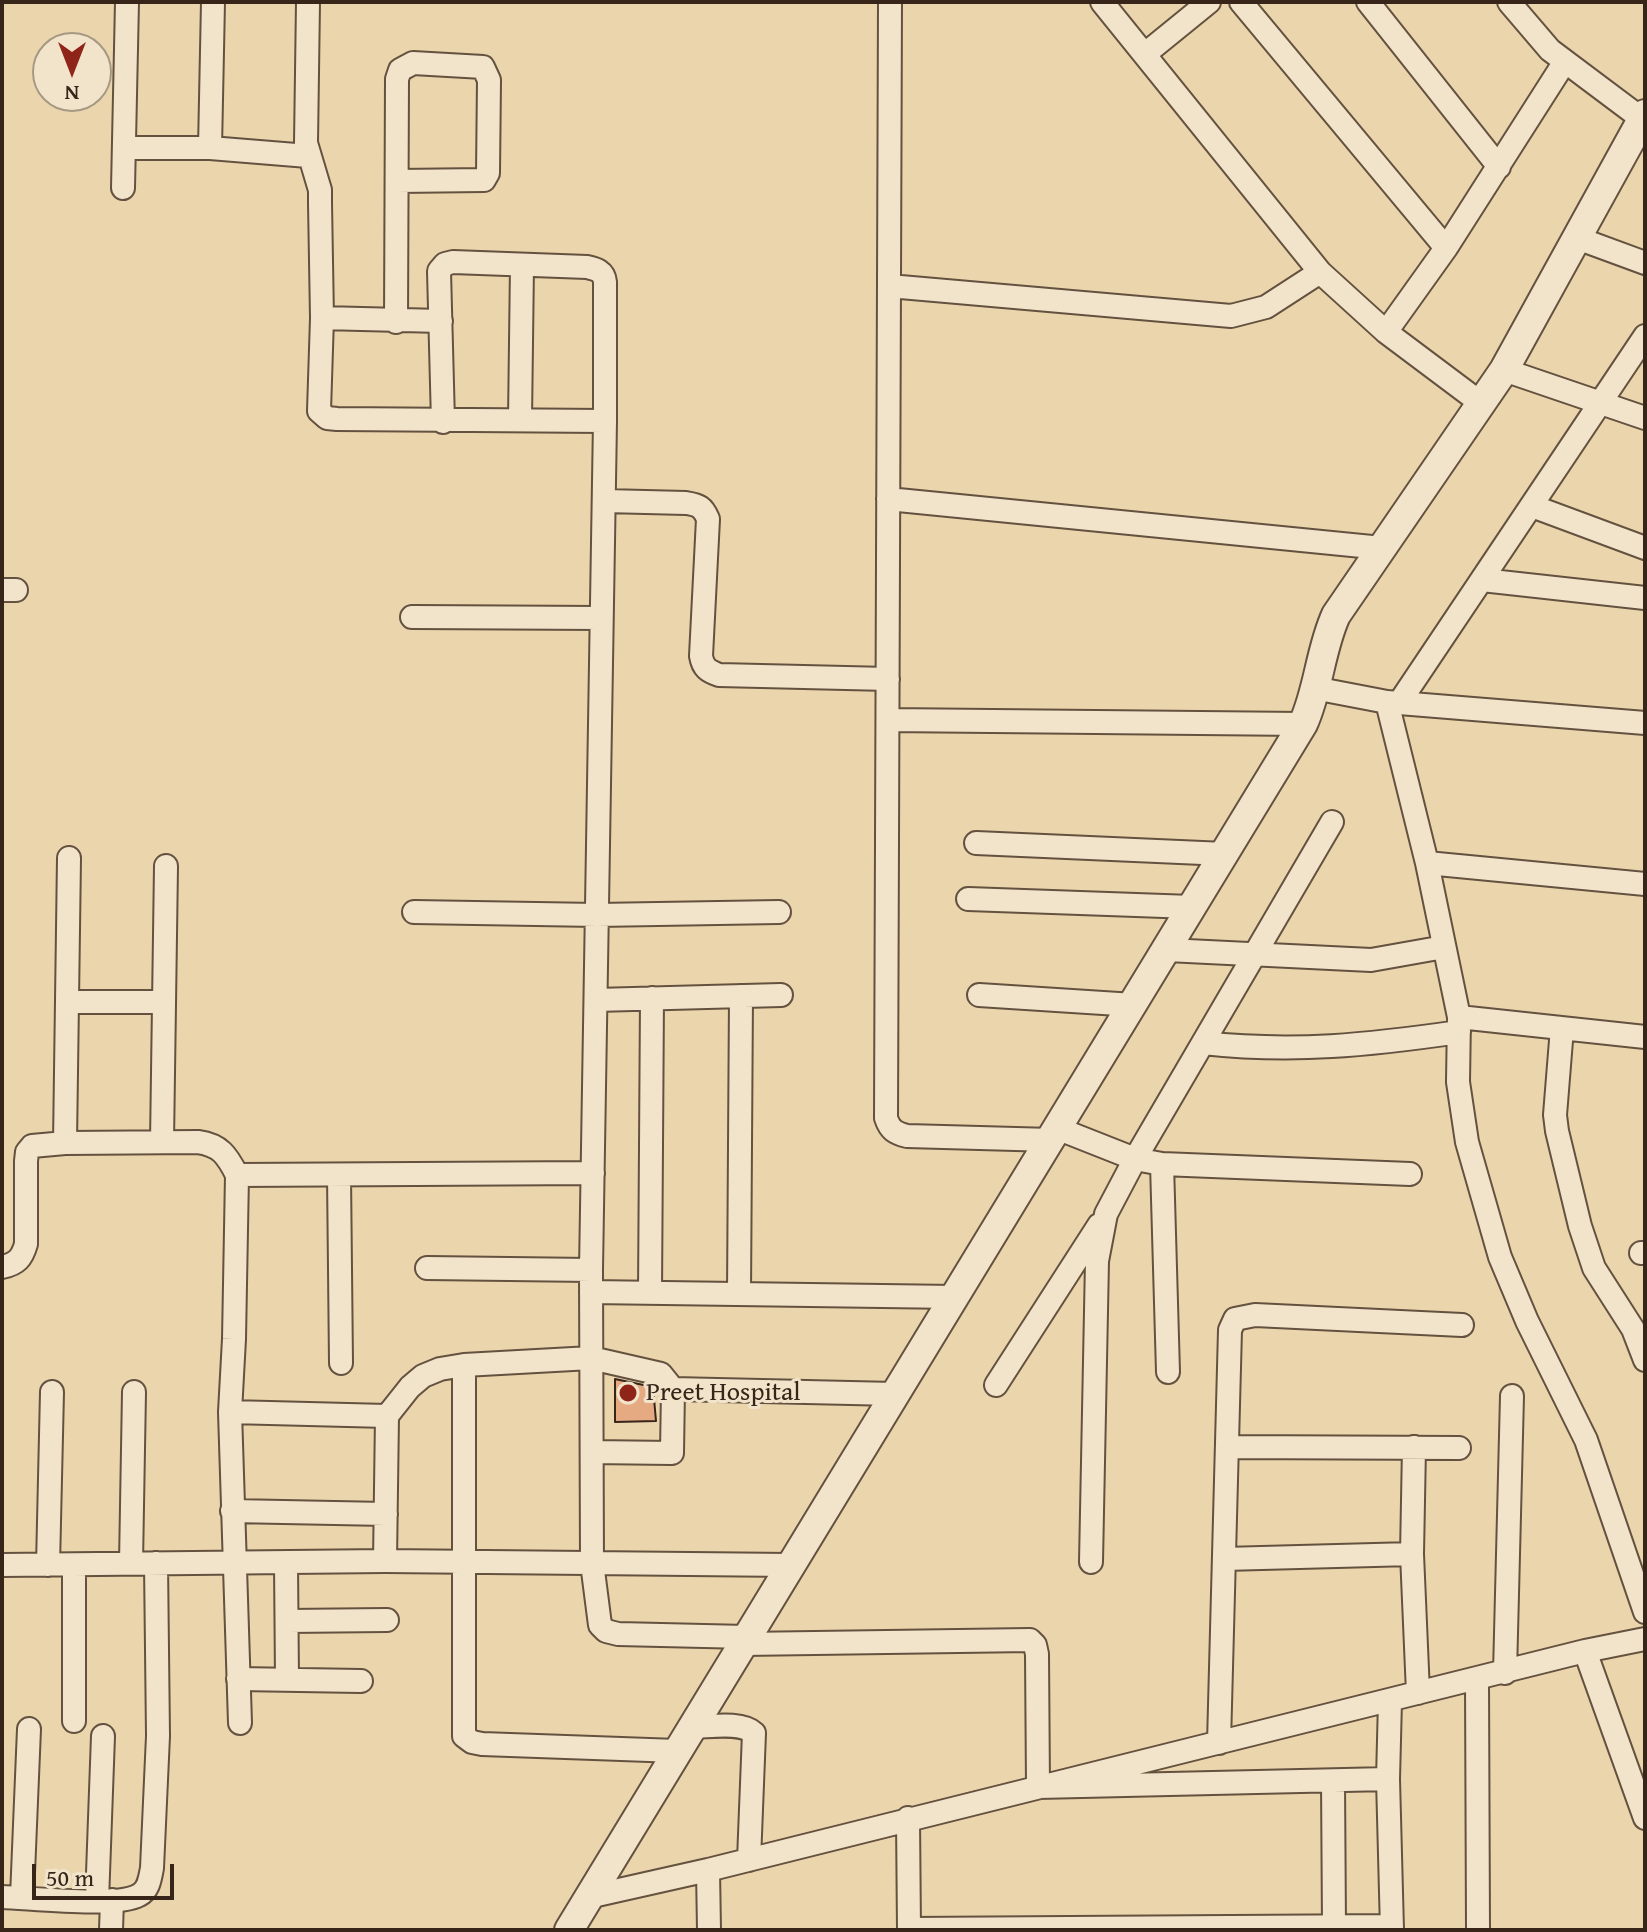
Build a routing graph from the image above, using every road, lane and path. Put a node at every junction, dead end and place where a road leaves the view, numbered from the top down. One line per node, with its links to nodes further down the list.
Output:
1 (127, 2): 13 (street)
2 (213, 2): 14 (street)
3 (308, 2): 15 (street)
4 (890, 2): 24 (street)
5 (1102, 2): 10 (street)
6 (1209, 2): 10 (street)
7 (1241, 2): 20 (street)
8 (1368, 2): 16 (street)
9 (1509, 2): 11 (street)
10 (1145, 54): 23 (street)
11 (1564, 63): 12 (street); 16 (street)
12 (1644, 116): 19 (street)
13 (124, 148): 14 (street); 18 (street)
14 (210, 148): 15 (street)
15 (308, 156): 25 (street)
16 (1499, 167): 20 (street)
17 (397, 181): 17 (street); 27 (street)
18 (123, 188)
19 (1577, 238): 21 (street); 30 (street)
20 (1446, 248): 28 (street)
21 (1645, 263)
22 (522, 265): 26 (street); 34 (street); 35 (street)
23 (1320, 272): 24 (street); 28 (street)
24 (889, 286): 37 (street)
25 (322, 318): 27 (street); 36 (street)
26 (441, 321): 27 (street); 36 (street)
27 (396, 322)
28 (1386, 332): 32 (street)
29 (1645, 336): 31 (street)
30 (1504, 370): 31 (street); 32 (street)
31 (1602, 402): 33 (street); 39 (street)
32 (1482, 404): 40 (street)
33 (1645, 418)
34 (520, 420): 35 (street); 36 (street)
35 (605, 421): 38 (street)
36 (443, 422)
37 (888, 499): 40 (street); 46 (street)
38 (605, 501): 45 (street); 46 (street)
39 (1532, 506): 41 (street); 42 (street)
40 (1382, 548): 47 (street)
41 (1645, 548)
42 (1482, 580): 43 (street); 48 (street)
43 (1645, 598)
44 (412, 617): 45 (street)
45 (601, 618): 63 (street)
46 (888, 679): 49 (street)
47 (1314, 688): 48 (street); 51 (street)
48 (1393, 703): 50 (street); 56 (street)
49 (888, 720): 51 (street); 79 (street)
50 (1645, 723)
51 (1303, 724): 54 (street)
52 (1332, 822): 66 (street)
53 (976, 843): 54 (street)
54 (1225, 854): 60 (street)
55 (69, 858): 72 (street)
56 (1427, 863): 58 (street); 64 (street)
57 (166, 866): 73 (street)
58 (1645, 884)
59 (968, 899): 60 (street)
60 (1192, 907): 65 (street)
61 (414, 912): 63 (street)
62 (779, 912): 63 (street)
63 (597, 915): 71 (street)
64 (1444, 947): 66 (street); 75 (street)
65 (1167, 950): 66 (street); 74 (street)
66 (1254, 955): 78 (street)
67 (781, 995): 69 (street)
68 (979, 995): 74 (street)
69 (741, 996): 70 (street); 93 (street)
70 (652, 998): 71 (street); 92 (street)
71 (596, 1000): 84 (street)
72 (67, 1002): 73 (street); 81 (street)
73 (164, 1002): 80 (street)
74 (1134, 1005): 79 (street)
75 (1459, 1024): 76 (street); 78 (street); 129 (street)
76 (1562, 1028): 77 (street); 97 (street)
77 (1645, 1037)
78 (1203, 1043): 82 (street)
79 (1055, 1134): 82 (street); 94 (street)
80 (162, 1142): 81 (street); 86 (street)
81 (65, 1143): 89 (street)
82 (1135, 1159): 83 (street); 88 (street)
83 (1162, 1164): 85 (street); 100 (street)
84 (593, 1173): 87 (street); 91 (street)
85 (1410, 1174)
86 (237, 1175): 87 (street); 107 (street)
87 (339, 1175): 98 (street)
88 (1106, 1214): 101 (street); 119 (street)
89 (2, 1267)
90 (427, 1268): 91 (street)
91 (591, 1281): 92 (street); 96 (street)
92 (650, 1293): 93 (street)
93 (739, 1294): 94 (street)
94 (955, 1297): 105 (street)
95 (1462, 1325): 109 (street)
96 (591, 1358): 99 (street); 102 (street); 112 (street)
97 (1645, 1360)
98 (341, 1363)
99 (464, 1365): 108 (street); 118 (street)
100 (1168, 1372)
101 (996, 1385)
102 (673, 1389): 105 (street); 112 (street)
103 (52, 1392): 126 (street)
104 (134, 1392): 120 (street)
105 (895, 1394): 128 (street)
106 (1512, 1396): 135 (street)
107 (230, 1412): 108 (street); 113 (street)
108 (387, 1416): 114 (street)
109 (1227, 1447): 110 (street); 116 (street)
110 (1414, 1447): 111 (street); 115 (street)
111 (1459, 1448)
112 (592, 1452): 123 (street)
113 (232, 1511): 114 (street); 124 (street)
114 (386, 1514): 117 (street)
115 (1412, 1554): 116 (street); 140 (street)
116 (1224, 1559): 147 (street)
117 (385, 1561): 118 (street); 122 (street)
118 (464, 1562): 123 (street); 148 (street)
119 (1091, 1562)
120 (131, 1563): 121 (street); 127 (street)
121 (156, 1563): 124 (street); 158 (street)
122 (286, 1563): 124 (street); 131 (street)
123 (592, 1563): 128 (street); 133 (street)
124 (234, 1564): 136 (street)
125 (2, 1565): 126 (street)
126 (48, 1565): 127 (street)
127 (74, 1565): 142 (street)
128 (791, 1565): 133 (street)
129 (1645, 1612)
130 (387, 1620): 131 (street)
131 (287, 1621): 137 (street)
132 (1645, 1639): 134 (street)
133 (745, 1640): 144 (street); 151 (street)
134 (1585, 1651): 135 (street); 153 (street)
135 (1505, 1673): 138 (street)
136 (238, 1679): 137 (street); 143 (street)
137 (287, 1680): 139 (street)
138 (1477, 1680): 140 (street); 166 (street)
139 (361, 1681)
140 (1418, 1693): 141 (street)
141 (1390, 1701): 147 (street); 149 (street)
142 (74, 1721)
143 (240, 1723)
144 (692, 1727): 148 (street); 154 (street)
145 (29, 1729): 156 (street)
146 (103, 1736): 158 (street)
147 (1219, 1743): 151 (street)
148 (677, 1751): 157 (street)
149 (1388, 1779): 150 (street); 160 (street)
150 (1333, 1781): 151 (street); 159 (street)
151 (1038, 1787): 152 (street)
152 (908, 1818): 154 (street); 161 (street)
153 (1645, 1818)
154 (749, 1860): 155 (street)
155 (708, 1870): 157 (street); 165 (street)
156 (12, 1897): 158 (street)
157 (588, 1897): 164 (street)
158 (104, 1900): 163 (street)
159 (1334, 1927): 160 (street); 162 (street)
160 (1392, 1928)
161 (909, 1929): 162 (street)
162 (1304, 1929)
163 (111, 1930)
164 (569, 1930)
165 (709, 1930)
166 (1478, 1930)

